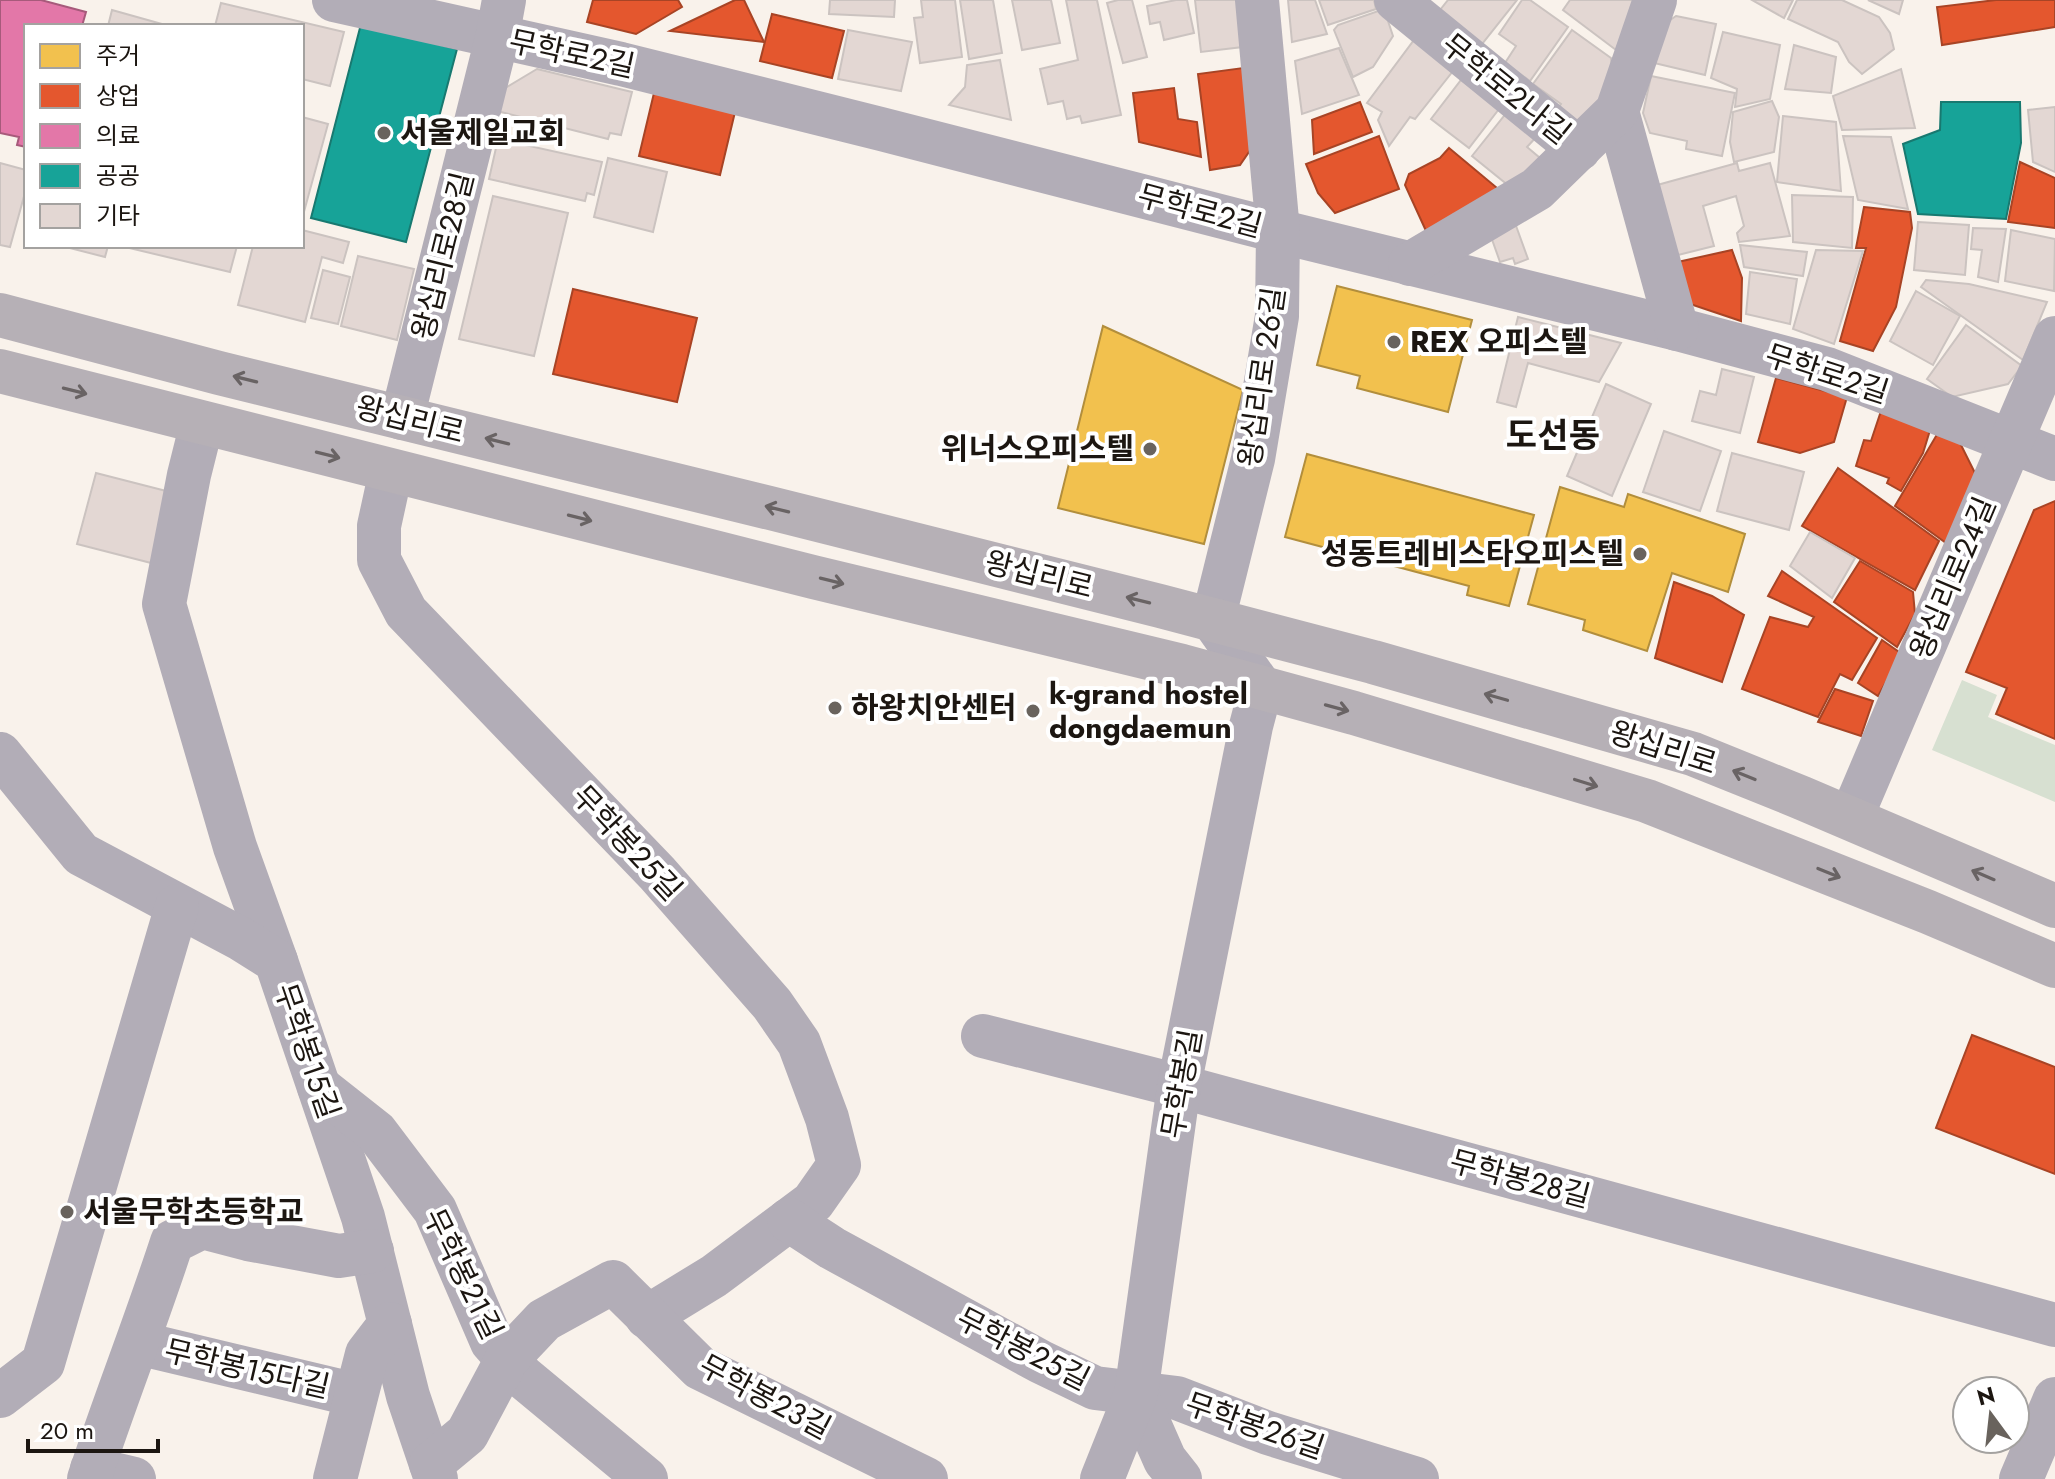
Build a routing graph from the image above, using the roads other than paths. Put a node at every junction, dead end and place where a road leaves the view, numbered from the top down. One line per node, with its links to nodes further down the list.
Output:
1 (334, 0): 5 (street, 무학로2길)
2 (1257, 0): 8 (street, 왕십리로 26길)
3 (1396, 0): 7 (street, 무학로2나길)
4 (1655, 0): 6 (street, 무학로2나길)
5 (500, 19): 8 (street, 무학로2길); 14 (street, 왕십리로28길)
6 (1617, 111): 7 (street, 무학로2나길); 11 (street, 무학로2나길)
7 (1579, 149): 9 (street, 무학로2나길)
8 (1278, 231): 9 (street, 무학로2길); 19 (street, 왕십리로 26길)
9 (1410, 264): 11 (street, 무학로2길)
10 (0, 315): 14 (main road, 왕십리로, one-way to 10)
11 (1677, 329): 16 (street, 무학로2길)
12 (2055, 338): 16 (street, 왕십리로24길)
13 (0, 371): 15 (main road, 왕십리로, one-way to 15)
14 (402, 418): 19 (main road, 왕십리로, one-way to 14)
15 (202, 423): 18 (main road, 왕십리로, one-way to 18); 25 (street)
16 (2011, 442): 17 (street, 무학로2길); 22 (street, 왕십리로24길)
17 (2055, 459)
18 (391, 471): 20 (main road, 왕십리로, one-way to 20); 30 (street, 무학봉25길)
19 (1213, 620): 20 (street); 22 (main road, 왕십리로, one-way to 19)
20 (1261, 688): 26 (main road, 왕십리로, one-way to 26); 28 (street, 무학봉길)
21 (0, 754): 23 (street, 무학봉15길)
22 (1851, 818): 24 (main road, 왕십리로, one-way to 22)
23 (177, 906): 25 (street, 무학봉15길); 39 (street)
24 (2055, 906)
25 (276, 961): 29 (street, 무학봉15길)
26 (2055, 966)
27 (983, 1036): 28 (street, 무학봉28길)
28 (1179, 1086): 34 (street, 무학봉28길); 37 (street, 무학봉길)
29 (319, 1087): 31 (street, 무학봉15길); 36 (street, 무학봉21길)
30 (789, 1220): 32 (street, 무학봉25길); 37 (street, 무학봉25길)
31 (372, 1251): 33 (street, 무학봉15길); 35 (street)
32 (647, 1317): 36 (street, 무학봉23길); 46 (street, 무학봉23길)
33 (390, 1324): 38 (street, 무학봉15다길); 41 (street, 무학봉15길)
34 (2055, 1325)
35 (138, 1343): 38 (street, 무학봉15다길); 42 (street)
36 (507, 1359): 41 (street, 무학봉21길); 45 (street, 무학봉21길)
37 (1136, 1394): 47 (street, 무학봉길); 48 (street); 49 (street, 무학봉26길)
38 (356, 1395): 44 (street, 무학봉15다길)
39 (0, 1396)
40 (2055, 1399): 50 (street)
41 (434, 1472)
42 (90, 1474): 43 (street)
43 (134, 1479)
44 (335, 1479)
45 (646, 1479)
46 (926, 1479)
47 (1102, 1479)
48 (1180, 1479)
49 (1417, 1479)
50 (2021, 1479)

